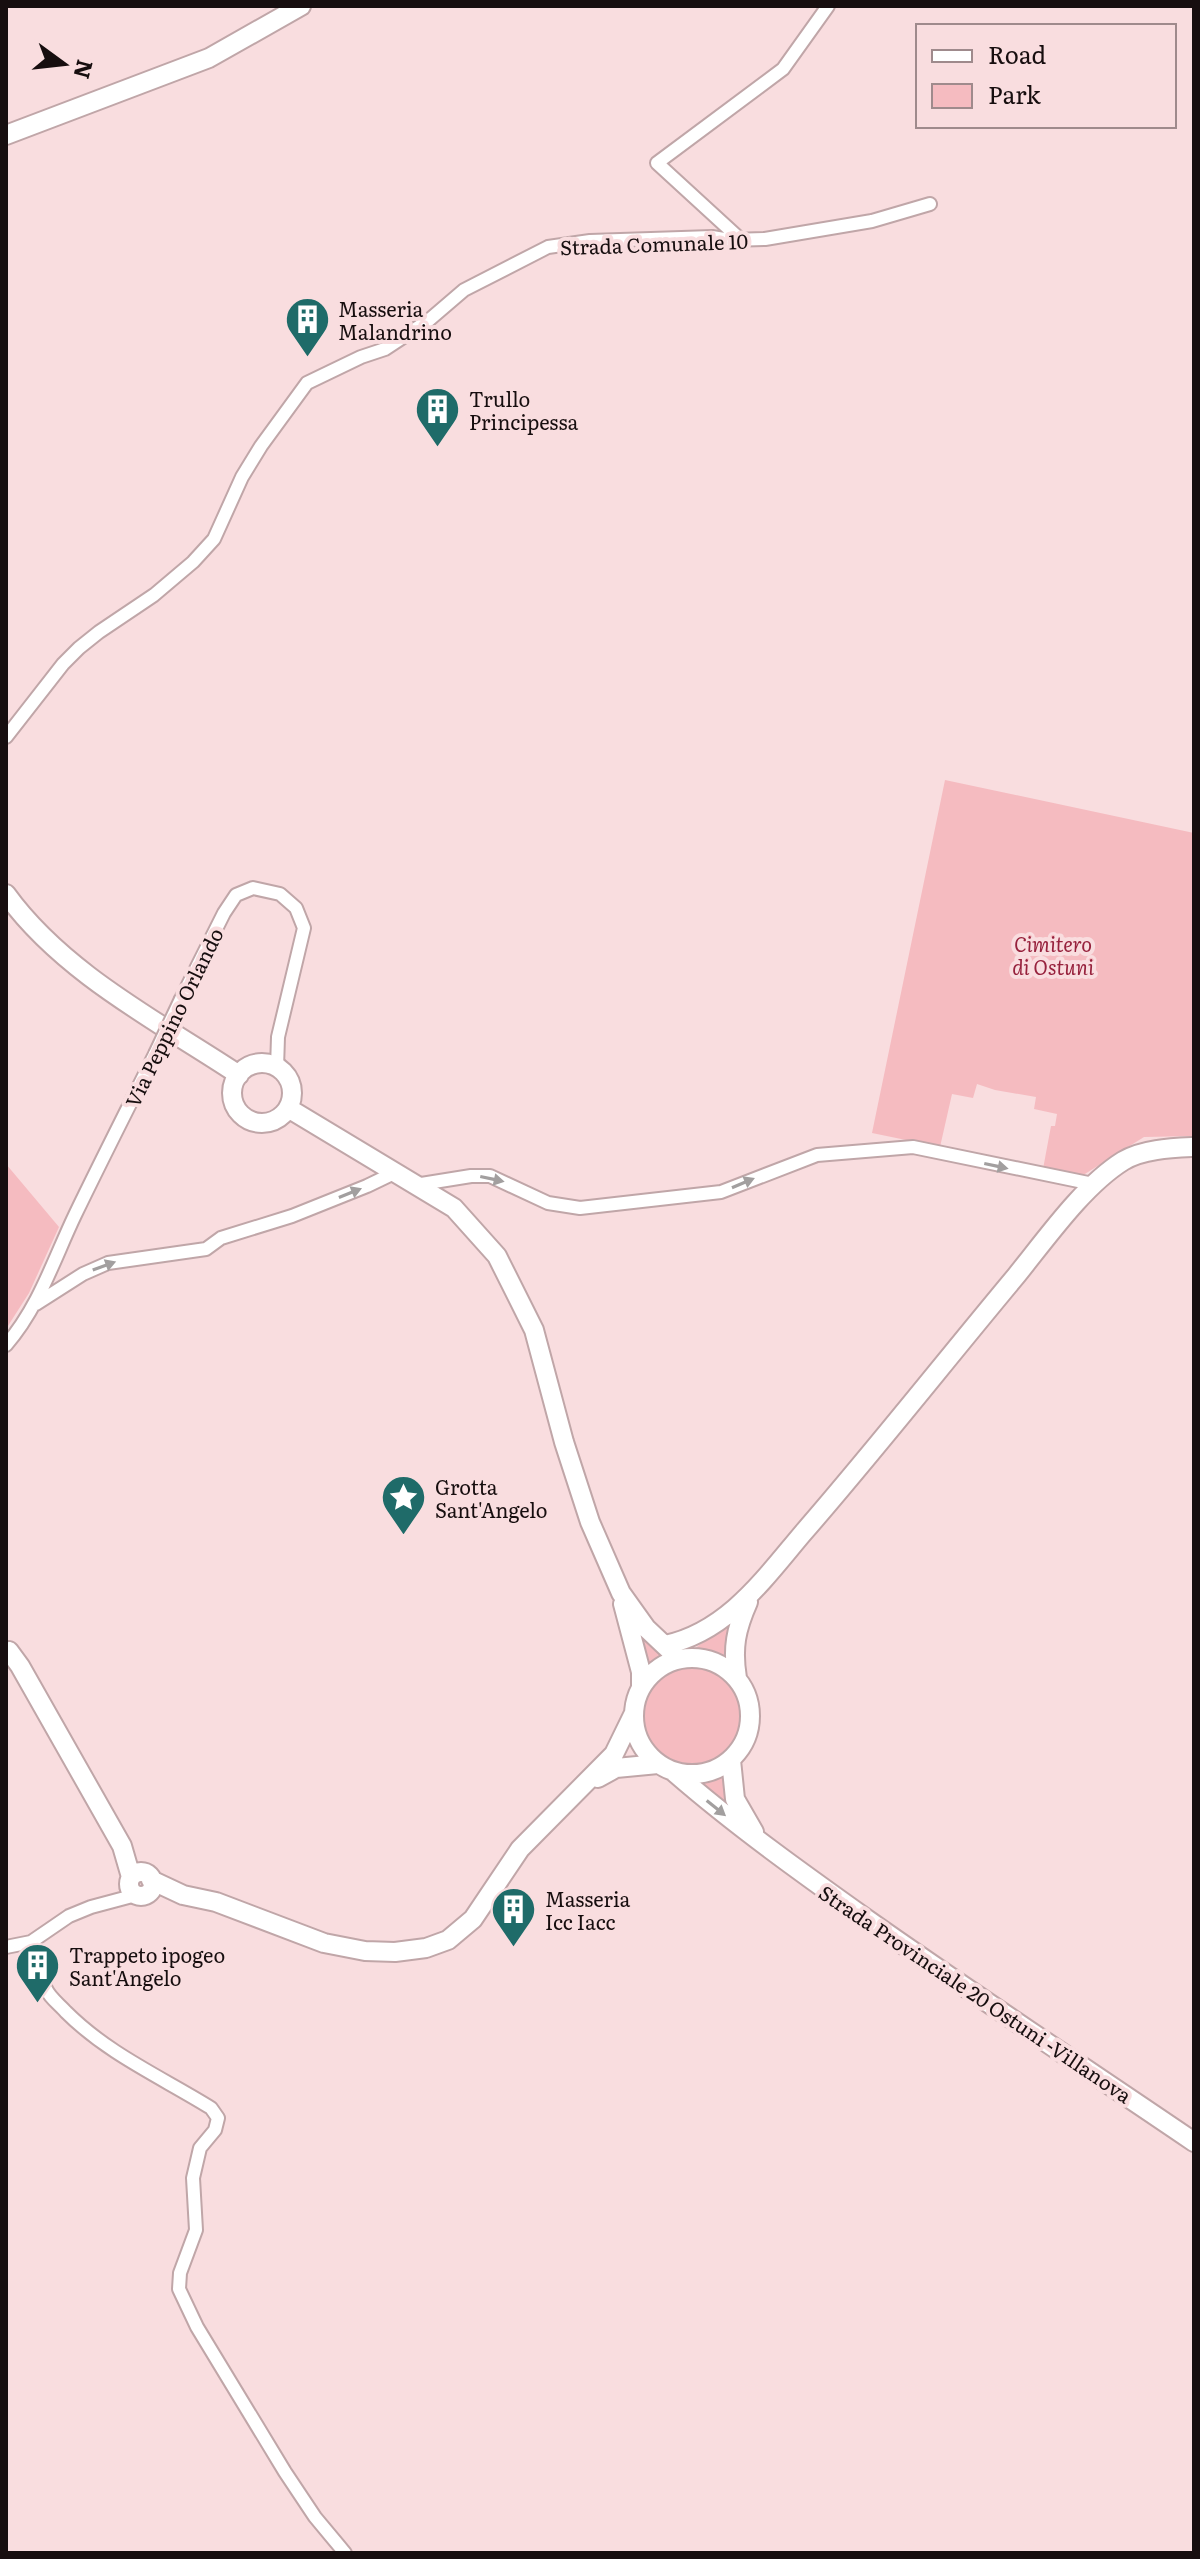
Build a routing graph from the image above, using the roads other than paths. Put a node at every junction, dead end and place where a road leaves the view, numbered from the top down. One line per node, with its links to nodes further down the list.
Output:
1 (301, 6): 3 (main road)
2 (828, 6): 5 (street)
3 (6, 135)
4 (930, 204): 5 (street, Strada Comunale 10)
5 (741, 240): 6 (street, Strada Comunale 10)
6 (6, 737)
7 (6, 894): 9 (main road)
8 (277, 1068): 9 (main road); 10 (main road); 15 (street, Via Peppino Orlando, bridge)
9 (239, 1075): 10 (main road)
10 (288, 1108): 12 (main road)
11 (1194, 1147): 13 (main road)
12 (394, 1173): 14 (main road); 15 (street, one-way to 12)
13 (1093, 1184): 14 (street, one-way to 13); 18 (main road)
14 (415, 1185): 17 (main road)
15 (36, 1304): 16 (street, Via Peppino Orlando)
16 (6, 1345)
17 (621, 1593): 20 (main road); 24 (main road)
18 (750, 1595): 19 (main road); 23 (main road)
19 (707, 1630): 20 (main road); 22 (main road)
20 (665, 1645): 22 (main road)
21 (7, 1656): 31 (main road)
22 (682, 1658): 23 (main road); 24 (main road)
23 (737, 1678): 26 (main road)
24 (641, 1688): 25 (main road)
25 (634, 1713): 27 (main road); 29 (main road)
26 (731, 1760): 28 (main road); 30 (main road)
27 (658, 1764): 28 (main road); 29 (main road)
28 (675, 1773): 30 (main road, Strada Provinciale 20 Ostuni -Villanova, one-way to 30)
29 (582, 1787): 31 (main road)
30 (759, 1841): 34 (main road, Strada Provinciale 20 Ostuni -Villanova)
31 (139, 1884): 32 (street)
32 (31, 1942): 33 (street); 35 (street)
33 (6, 1947)
34 (1194, 2142)
35 (345, 2553)

